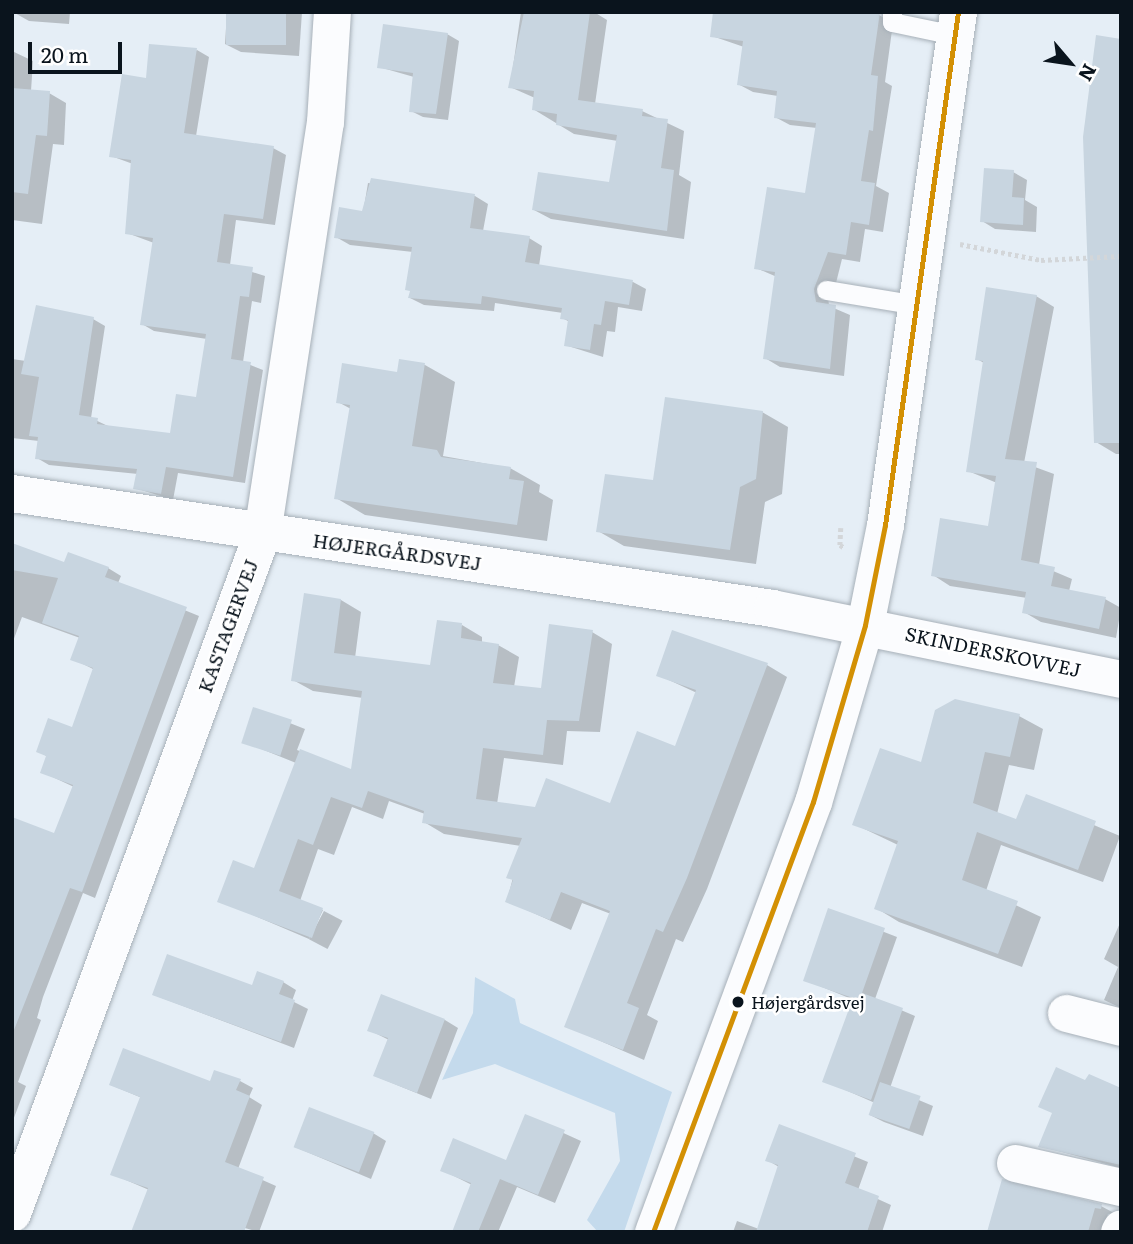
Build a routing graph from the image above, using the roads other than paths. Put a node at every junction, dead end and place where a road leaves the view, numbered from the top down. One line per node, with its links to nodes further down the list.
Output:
1 (332, 12): 7 (street, KASTAGERVEJ)
2 (892, 12): 3 (lane)
3 (956, 24): 5 (street)
4 (825, 290): 5 (lane)
5 (918, 304): 8 (street)
6 (12, 494): 7 (street, HØJERGÅRDSVEJ)
7 (262, 533): 8 (street, HØJERGÅRDSVEJ); 14 (street, KASTAGERVEJ)
8 (865, 625): 9 (street, SKINDERSKOVVEJ); 15 (street)
9 (1121, 679)
10 (1066, 1013): 11 (street)
11 (1121, 1027)
12 (1015, 1163): 13 (street)
13 (1121, 1187)
14 (12, 1213)
15 (653, 1232)

